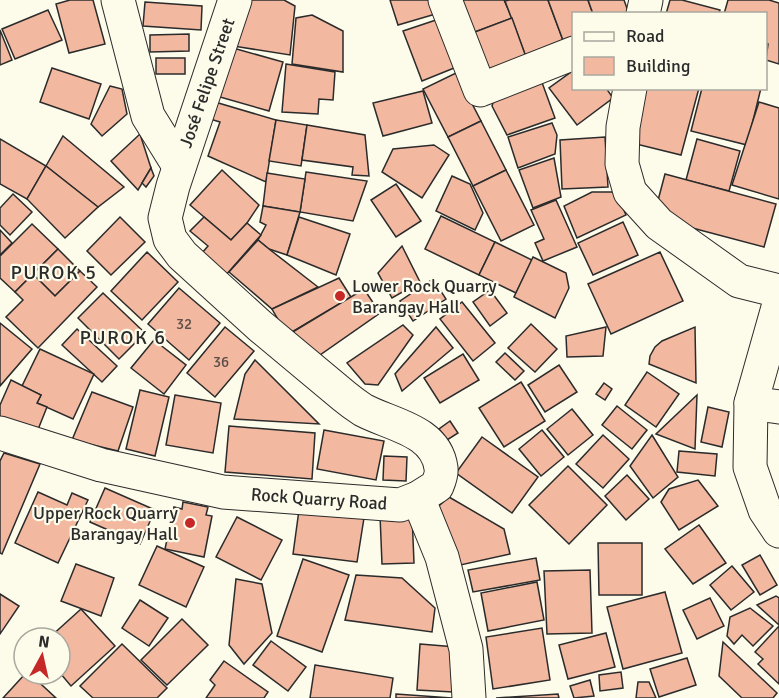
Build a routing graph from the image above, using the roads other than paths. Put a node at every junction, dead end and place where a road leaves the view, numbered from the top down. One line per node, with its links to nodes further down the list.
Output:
1 (118, 0): 6 (street)
2 (236, 0): 6 (street, José Felipe Street)
3 (446, 0): 4 (street)
4 (572, 53)
5 (630, 90): 7 (street)
6 (179, 166): 11 (street)
7 (779, 291)
8 (779, 304): 9 (street)
9 (765, 405): 12 (street)
10 (0, 433): 11 (street, Rock Quarry Road)
11 (418, 498): 13 (street)
12 (779, 531)
13 (469, 698)

